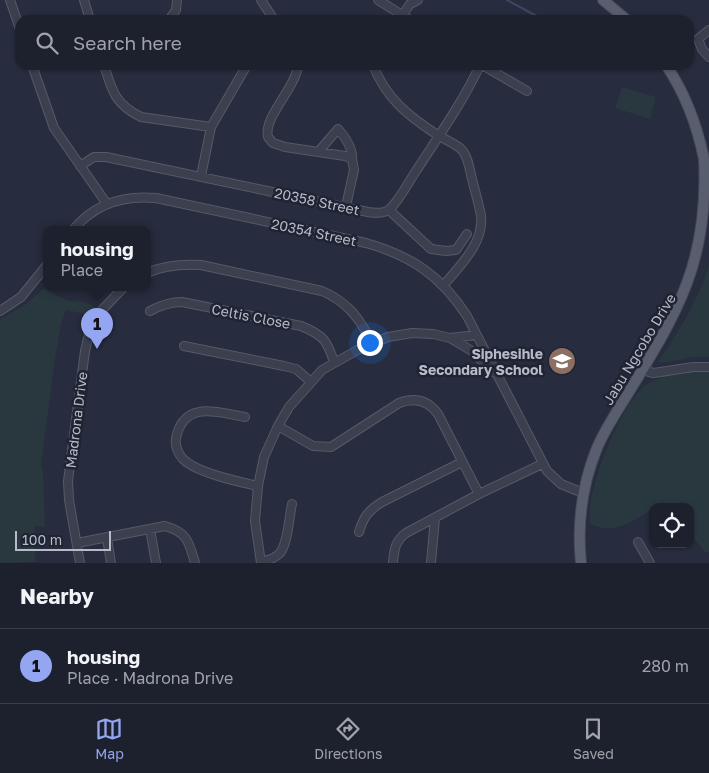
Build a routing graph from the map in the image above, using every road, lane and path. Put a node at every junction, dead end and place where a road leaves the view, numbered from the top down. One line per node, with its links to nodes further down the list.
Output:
1 (10, 0): 8 (street)
2 (84, 0): 9 (street)
3 (177, 0): 10 (street)
4 (261, 0): 11 (street)
5 (378, 0): 12 (street)
6 (418, 0): 13 (street)
7 (603, 0): 14 (main road)
8 (15, 15)
9 (88, 15)
10 (172, 15)
11 (271, 15)
12 (397, 15)
13 (402, 15)
14 (620, 15)
15 (709, 30): 16 (street)
16 (709, 58)
17 (34, 70): 30 (street)
18 (106, 70): 26 (street)
19 (244, 70): 26 (street)
20 (297, 70): 28 (street)
21 (375, 70): 27 (street)
22 (478, 70): 27 (street)
23 (490, 70): 25 (street)
24 (669, 70): 32 (main road, Jabu Ngcobo Drive)
25 (526, 91)
26 (211, 127): 31 (street)
27 (438, 136): 35 (street); 40 (street)
28 (319, 151): 29 (street); 29 (street)
29 (352, 159): 34 (street)
30 (80, 166): 31 (street, 20358 Street); 33 (street)
31 (201, 176): 34 (street, 20358 Street)
32 (708, 182): 49 (main road, Jabu Ngcobo Drive)
33 (107, 204): 36 (street, 20354 Street); 40 (street, 20354 Street)
34 (346, 206): 35 (street, 20358 Street)
35 (389, 210): 37 (street)
36 (76, 226)
37 (467, 234)
38 (43, 270): 42 (street)
39 (151, 272): 46 (street)
40 (444, 285): 44 (street, 20354 Street)
41 (120, 291): 66 (street, Madrona Drive)
42 (0, 310)
43 (150, 311): 48 (street, Celtis Close)
44 (476, 335): 45 (street); 51 (street, 20354 Street)
45 (450, 338): 46 (street); 51 (street)
46 (372, 343): 48 (street)
47 (184, 346): 52 (street)
48 (334, 362): 52 (street)
49 (645, 366): 50 (street); 58 (main road, Jabu Ngcobo Drive)
50 (709, 367)
51 (500, 381): 56 (street, 20354 Street)
52 (311, 382): 54 (street)
53 (245, 417): 57 (street)
54 (278, 426): 55 (street); 57 (street)
55 (462, 462): 59 (street); 63 (street)
56 (542, 464): 58 (street, 20354 Street); 59 (street)
57 (258, 486): 71 (street)
58 (583, 493): 74 (main road, Jabu Ngcobo Drive)
59 (479, 494): 61 (street)
60 (292, 504): 71 (street)
61 (434, 518): 72 (street); 73 (street)
62 (150, 529): 64 (street); 69 (street); 70 (street)
63 (360, 532)
64 (107, 538): 66 (street); 68 (street)
65 (638, 542): 75 (street)
66 (77, 543): 67 (street, Madrona Drive)
67 (80, 563)
68 (111, 563)
69 (156, 563)
70 (195, 563)
71 (261, 563)
72 (393, 563)
73 (431, 563)
74 (581, 563)
75 (650, 563)

